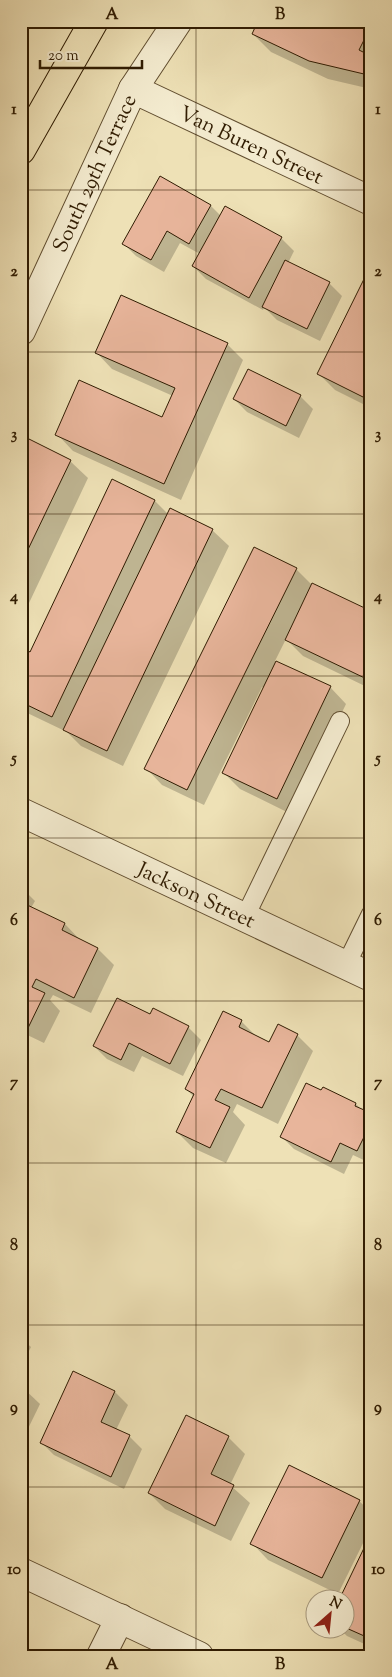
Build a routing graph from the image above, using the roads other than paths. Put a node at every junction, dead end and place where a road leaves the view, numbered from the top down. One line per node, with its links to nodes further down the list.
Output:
1 (94, 21): 4 (highway)
2 (178, 21): 3 (street, South 29th Terrace)
3 (133, 89): 5 (street, Van Buren Street); 6 (street, South 29th Terrace)
4 (21, 150)
5 (371, 201)
6 (21, 331)
7 (340, 721): 10 (lane)
8 (21, 812): 10 (street, Jackson Street)
9 (371, 914): 11 (lane)
10 (245, 918): 11 (street, Jackson Street)
11 (346, 965): 12 (street, Jackson Street)
12 (371, 977)
13 (21, 1572): 14 (street)
14 (120, 1618): 15 (street); 16 (street)
15 (100, 1656)
16 (199, 1656)

